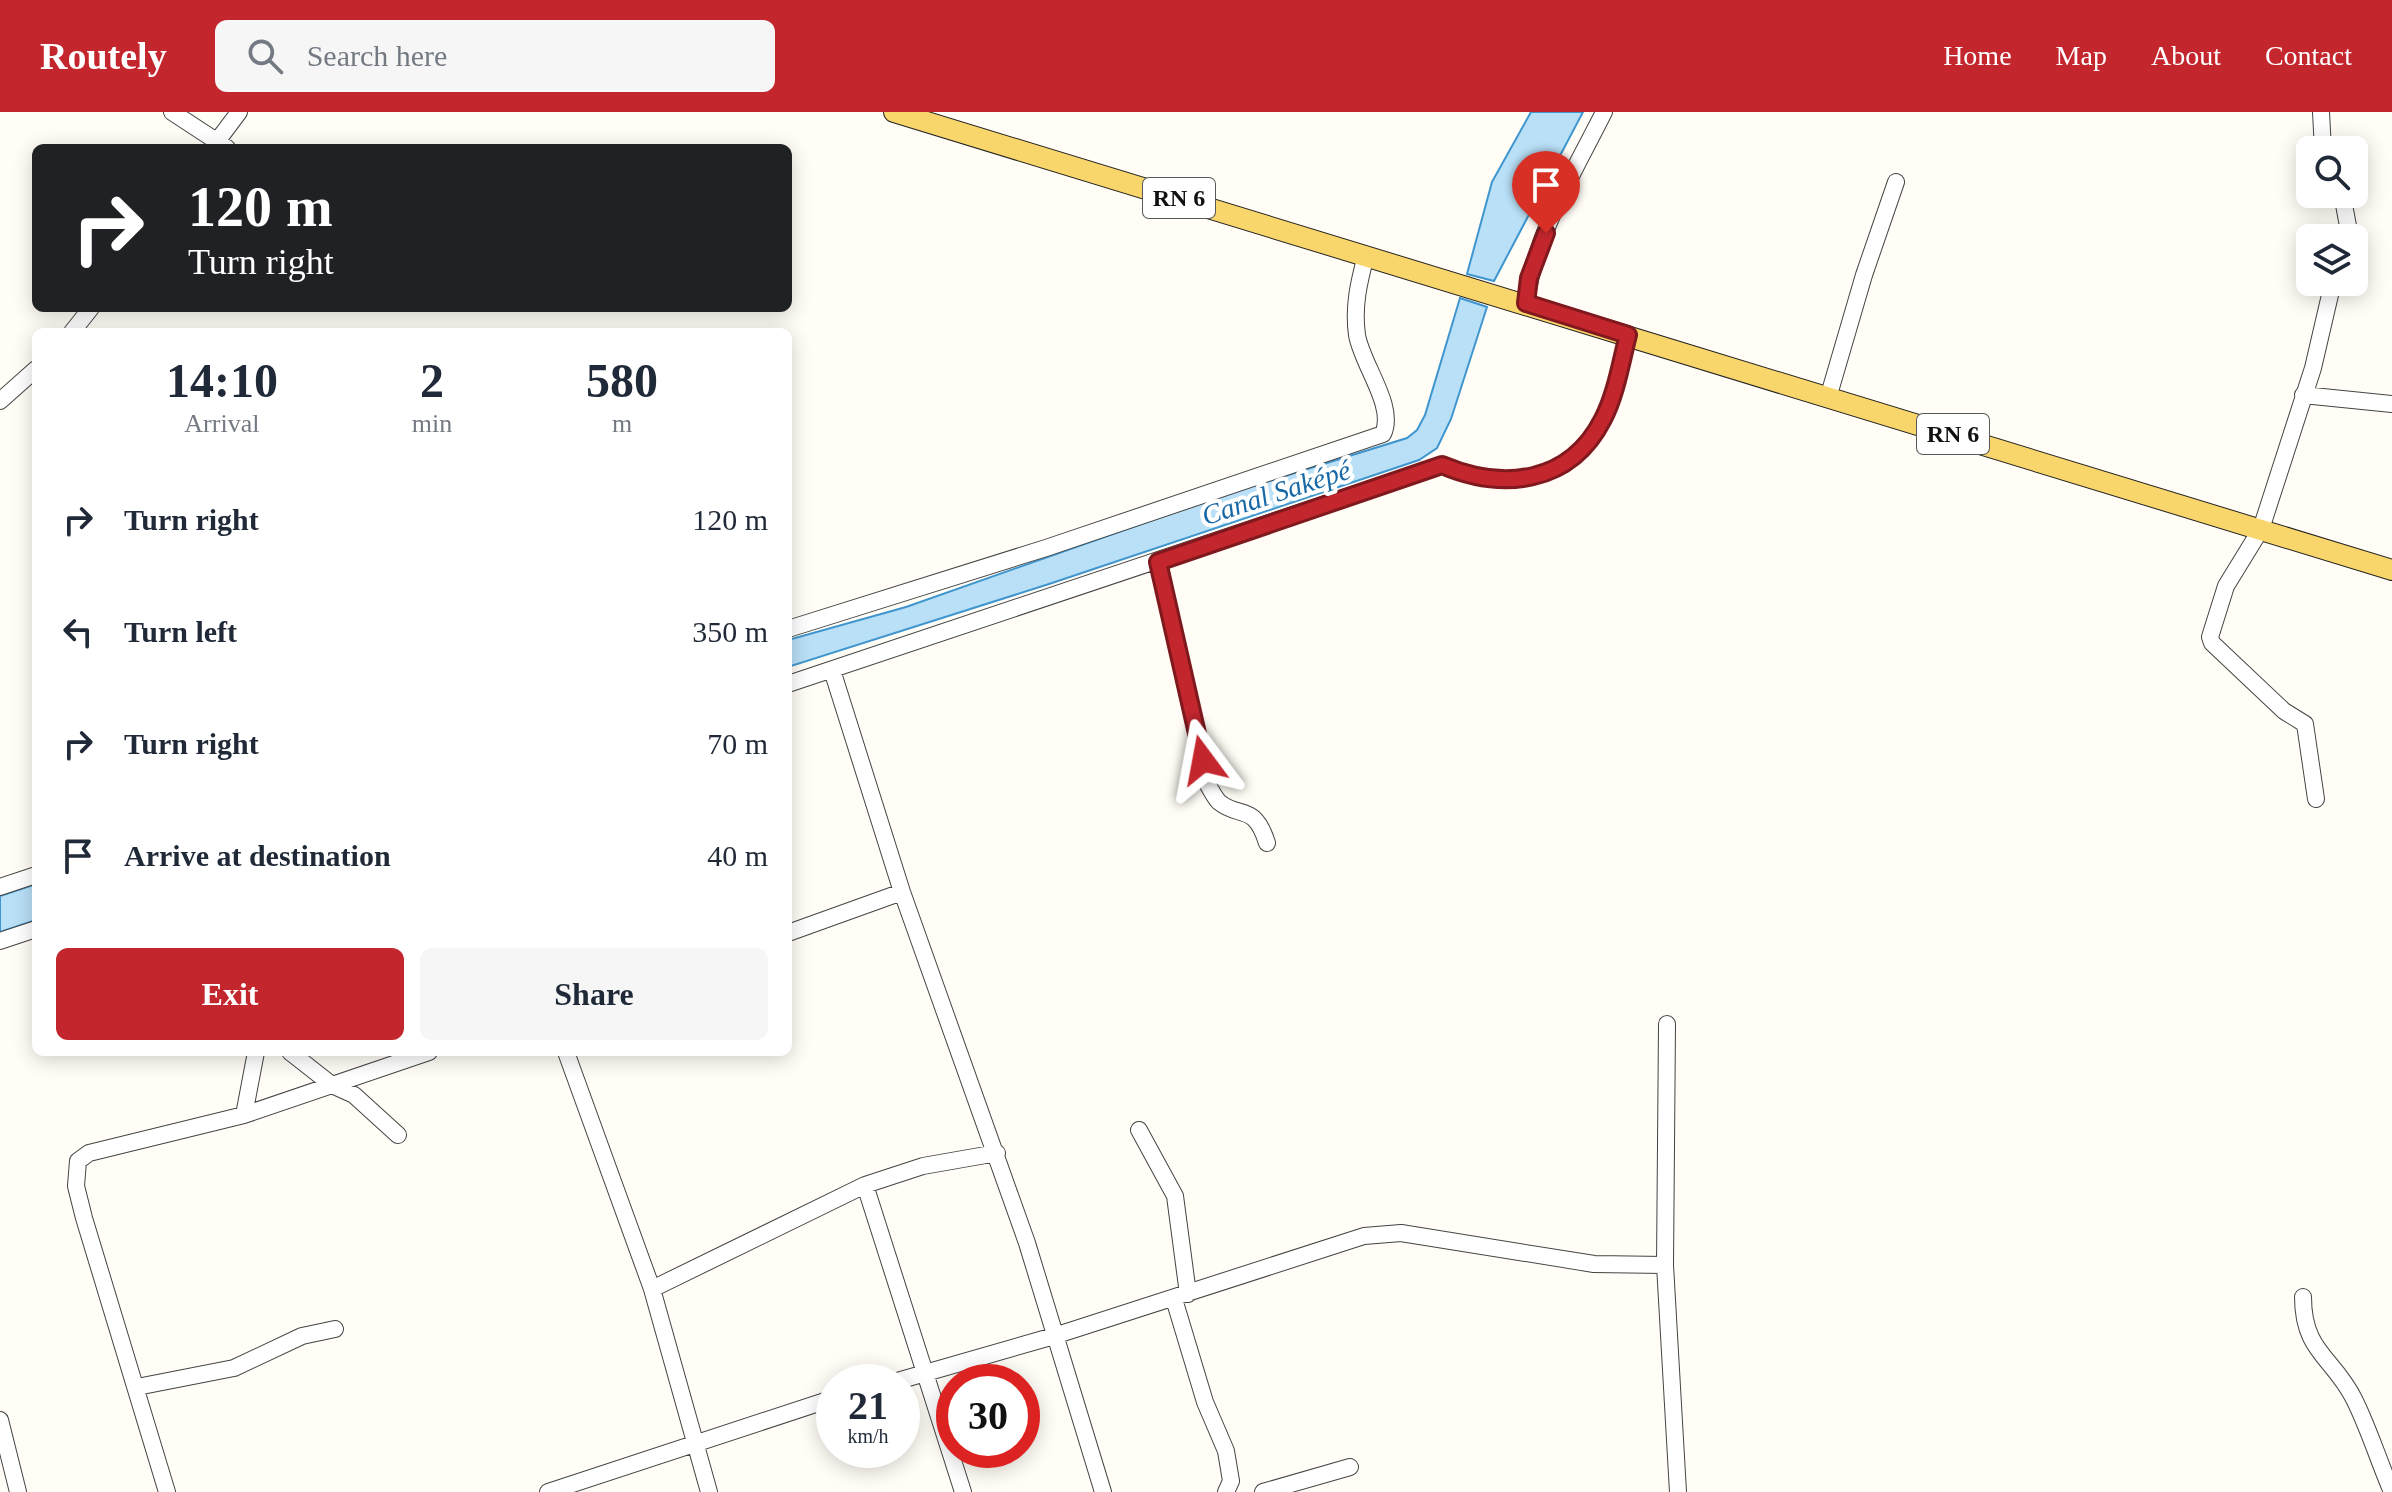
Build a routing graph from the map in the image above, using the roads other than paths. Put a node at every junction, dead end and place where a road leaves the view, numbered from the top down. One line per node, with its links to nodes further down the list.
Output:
1 (172, 112): 7 (street)
2 (239, 112): 8 (street)
3 (894, 112): 10 (main road, RN 6)
4 (1604, 112): 12 (street)
5 (2321, 112): 6 (street)
6 (2322, 136)
7 (218, 144)
8 (220, 144)
9 (1896, 182): 18 (street)
10 (1366, 255): 12 (main road, RN 6); 24 (street)
11 (2330, 296): 17 (street)
12 (1520, 301): 15 (main road, RN 6)
13 (88, 312): 14 (street)
14 (75, 328)
15 (1628, 335): 18 (main road, RN 6); 22 (street)
16 (32, 373): 19 (street)
17 (2303, 395): 20 (street); 21 (street)
18 (1828, 398): 21 (main road, RN 6)
19 (0, 401)
20 (2392, 404)
21 (2261, 529): 23 (main road, RN 6); 27 (street)
22 (1158, 562): 25 (street); 28 (street)
23 (2392, 570)
24 (792, 628)
25 (832, 670): 26 (street); 31 (street)
26 (792, 683)
27 (2316, 799)
28 (1267, 843)
29 (32, 876): 30 (street)
30 (0, 887)
31 (902, 892): 33 (street); 44 (street)
32 (32, 930): 34 (street)
33 (792, 932)
34 (0, 941)
35 (1667, 1024): 46 (street)
36 (255, 1056): 41 (street)
37 (295, 1056): 40 (street)
38 (417, 1056): 40 (street)
39 (567, 1056): 47 (street)
40 (332, 1085): 41 (street); 43 (street)
41 (244, 1115): 54 (street)
42 (1139, 1130): 48 (street)
43 (398, 1135)
44 (997, 1153): 45 (street); 51 (street)
45 (865, 1185): 47 (street); 52 (street)
46 (1665, 1265): 48 (street); 67 (street)
47 (652, 1289): 57 (street)
48 (1181, 1297): 51 (street); 65 (street)
49 (2303, 1297): 68 (street)
50 (335, 1329): 54 (street)
51 (1054, 1336): 52 (street); 64 (street)
52 (924, 1374): 53 (street); 59 (street)
53 (920, 1375)
54 (137, 1387): 61 (street)
55 (816, 1404): 57 (street)
56 (0, 1420): 60 (street)
57 (694, 1444): 62 (street); 63 (street)
58 (1350, 1467): 66 (street)
59 (956, 1490)
60 (18, 1492)
61 (167, 1492)
62 (548, 1492)
63 (709, 1492)
64 (1103, 1492)
65 (1226, 1492)
66 (1263, 1492)
67 (1678, 1492)
68 (2392, 1492)

